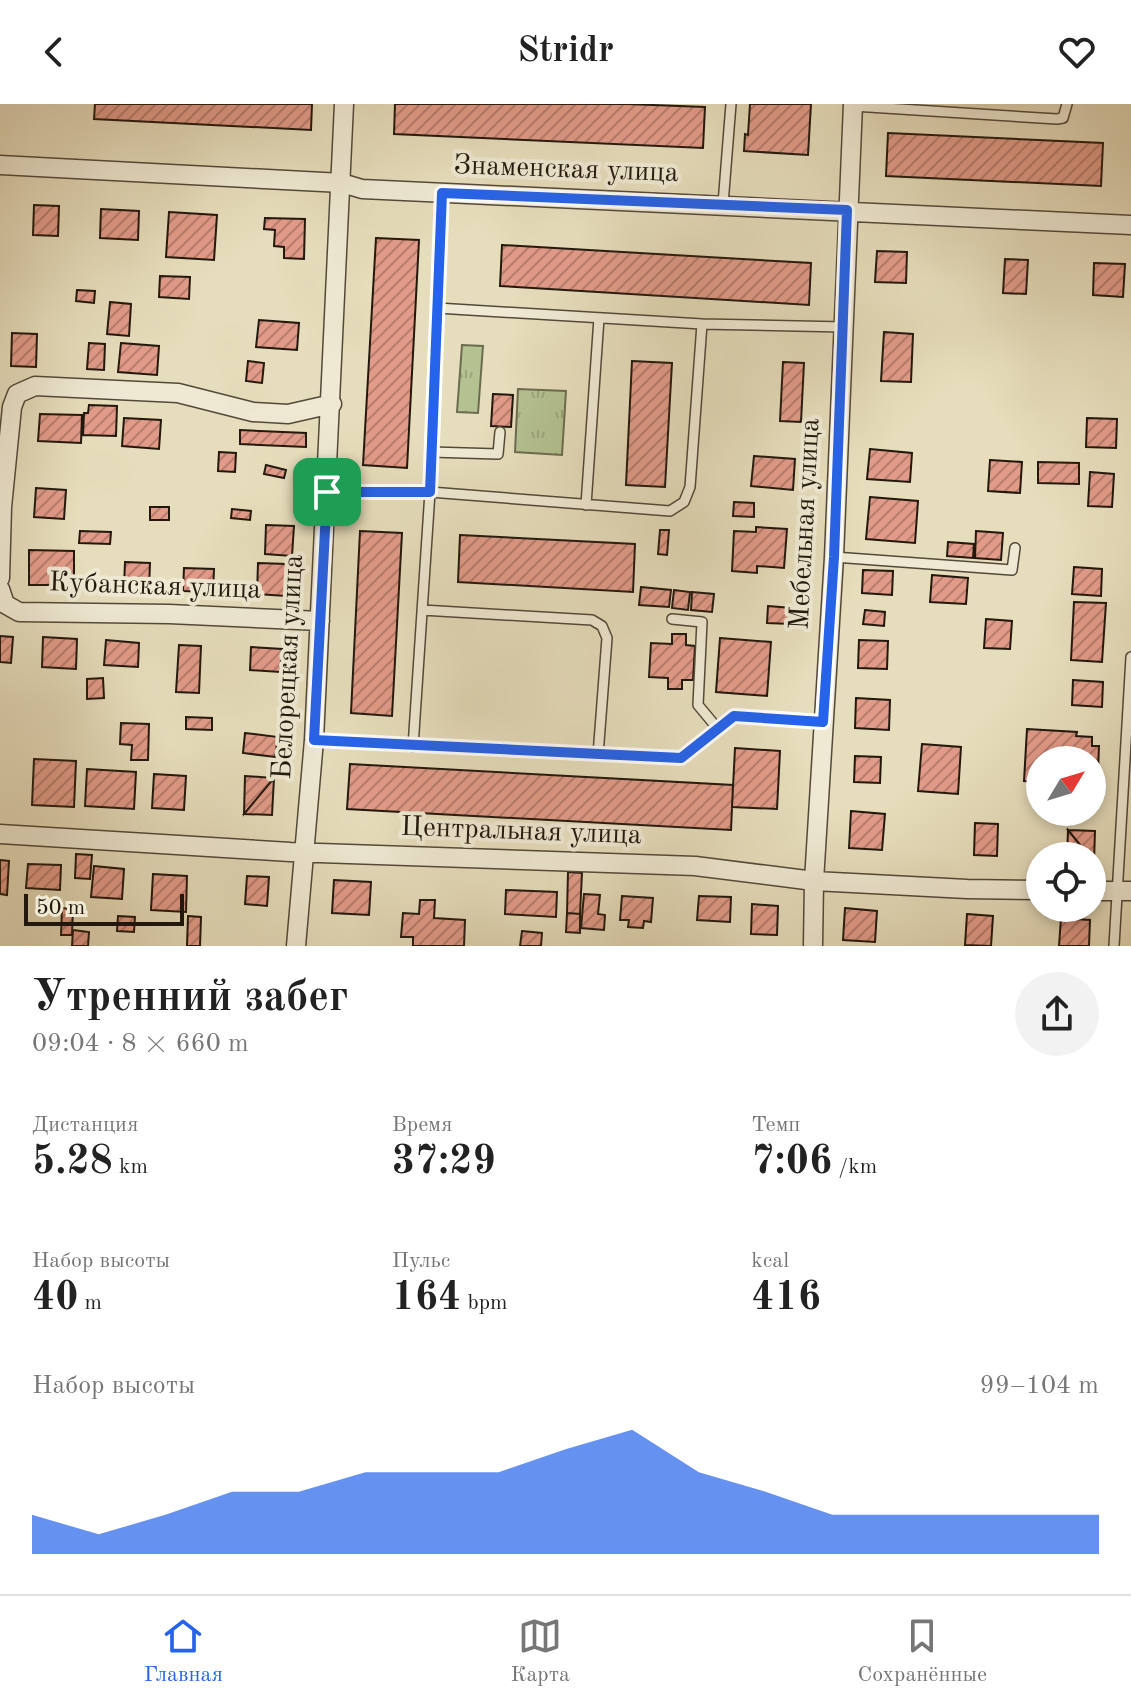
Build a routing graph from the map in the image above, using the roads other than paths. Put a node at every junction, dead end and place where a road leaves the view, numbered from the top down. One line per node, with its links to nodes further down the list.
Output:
1 (344, 104): 7 (street, Белорецкая улица)
2 (731, 104): 9 (lane)
3 (1067, 104): 5 (lane)
4 (853, 105): 5 (lane); 10 (street, Мебельная улица)
5 (924, 107)
6 (0, 165): 7 (street, Знаменская улица)
7 (342, 183): 8 (street, Знаменская улица); 16 (street, Белорецкая улица)
8 (442, 193): 9 (street, Знаменская улица); 12 (lane)
9 (723, 204): 10 (street, Знаменская улица)
10 (847, 210): 11 (street, Знаменская улица); 15 (street, Мебельная улица)
11 (1131, 225)
12 (437, 308): 13 (lane); 18 (lane)
13 (599, 318): 14 (lane); 21 (lane)
14 (702, 324): 15 (lane); 21 (lane)
15 (844, 327): 24 (street, Мебельная улица)
16 (332, 404): 19 (street, Белорецкая улица); 22 (street)
17 (500, 432): 18 (lane)
18 (431, 452): 20 (lane)
19 (327, 492): 20 (lane); 29 (street, Белорецкая улица)
20 (430, 492): 21 (lane); 27 (lane)
21 (586, 505)
22 (1, 507): 25 (street)
23 (1015, 548): 24 (lane)
24 (834, 557): 31 (street, Мебельная улица)
25 (0, 578)
26 (2, 600): 29 (street, Кубанская улица)
27 (422, 610): 34 (lane); 35 (lane)
28 (672, 619): 32 (lane)
29 (320, 621): 33 (street, Белорецкая улица)
30 (1131, 657): 40 (lane)
31 (823, 722): 32 (lane); 38 (street, Мебельная улица)
32 (718, 729): 35 (lane)
33 (314, 740): 34 (lane); 37 (street, Белорецкая улица)
34 (413, 747): 35 (lane)
35 (598, 755)
36 (0, 834): 37 (street, Центральная улица)
37 (305, 853): 38 (street, Центральная улица); 41 (street, Белорецкая улица)
38 (814, 881): 39 (street, Центральная улица); 42 (street, Мебельная улица)
39 (1026, 889)
40 (1124, 891): 43 (lane)
41 (296, 946)
42 (813, 946)
43 (1114, 946)

